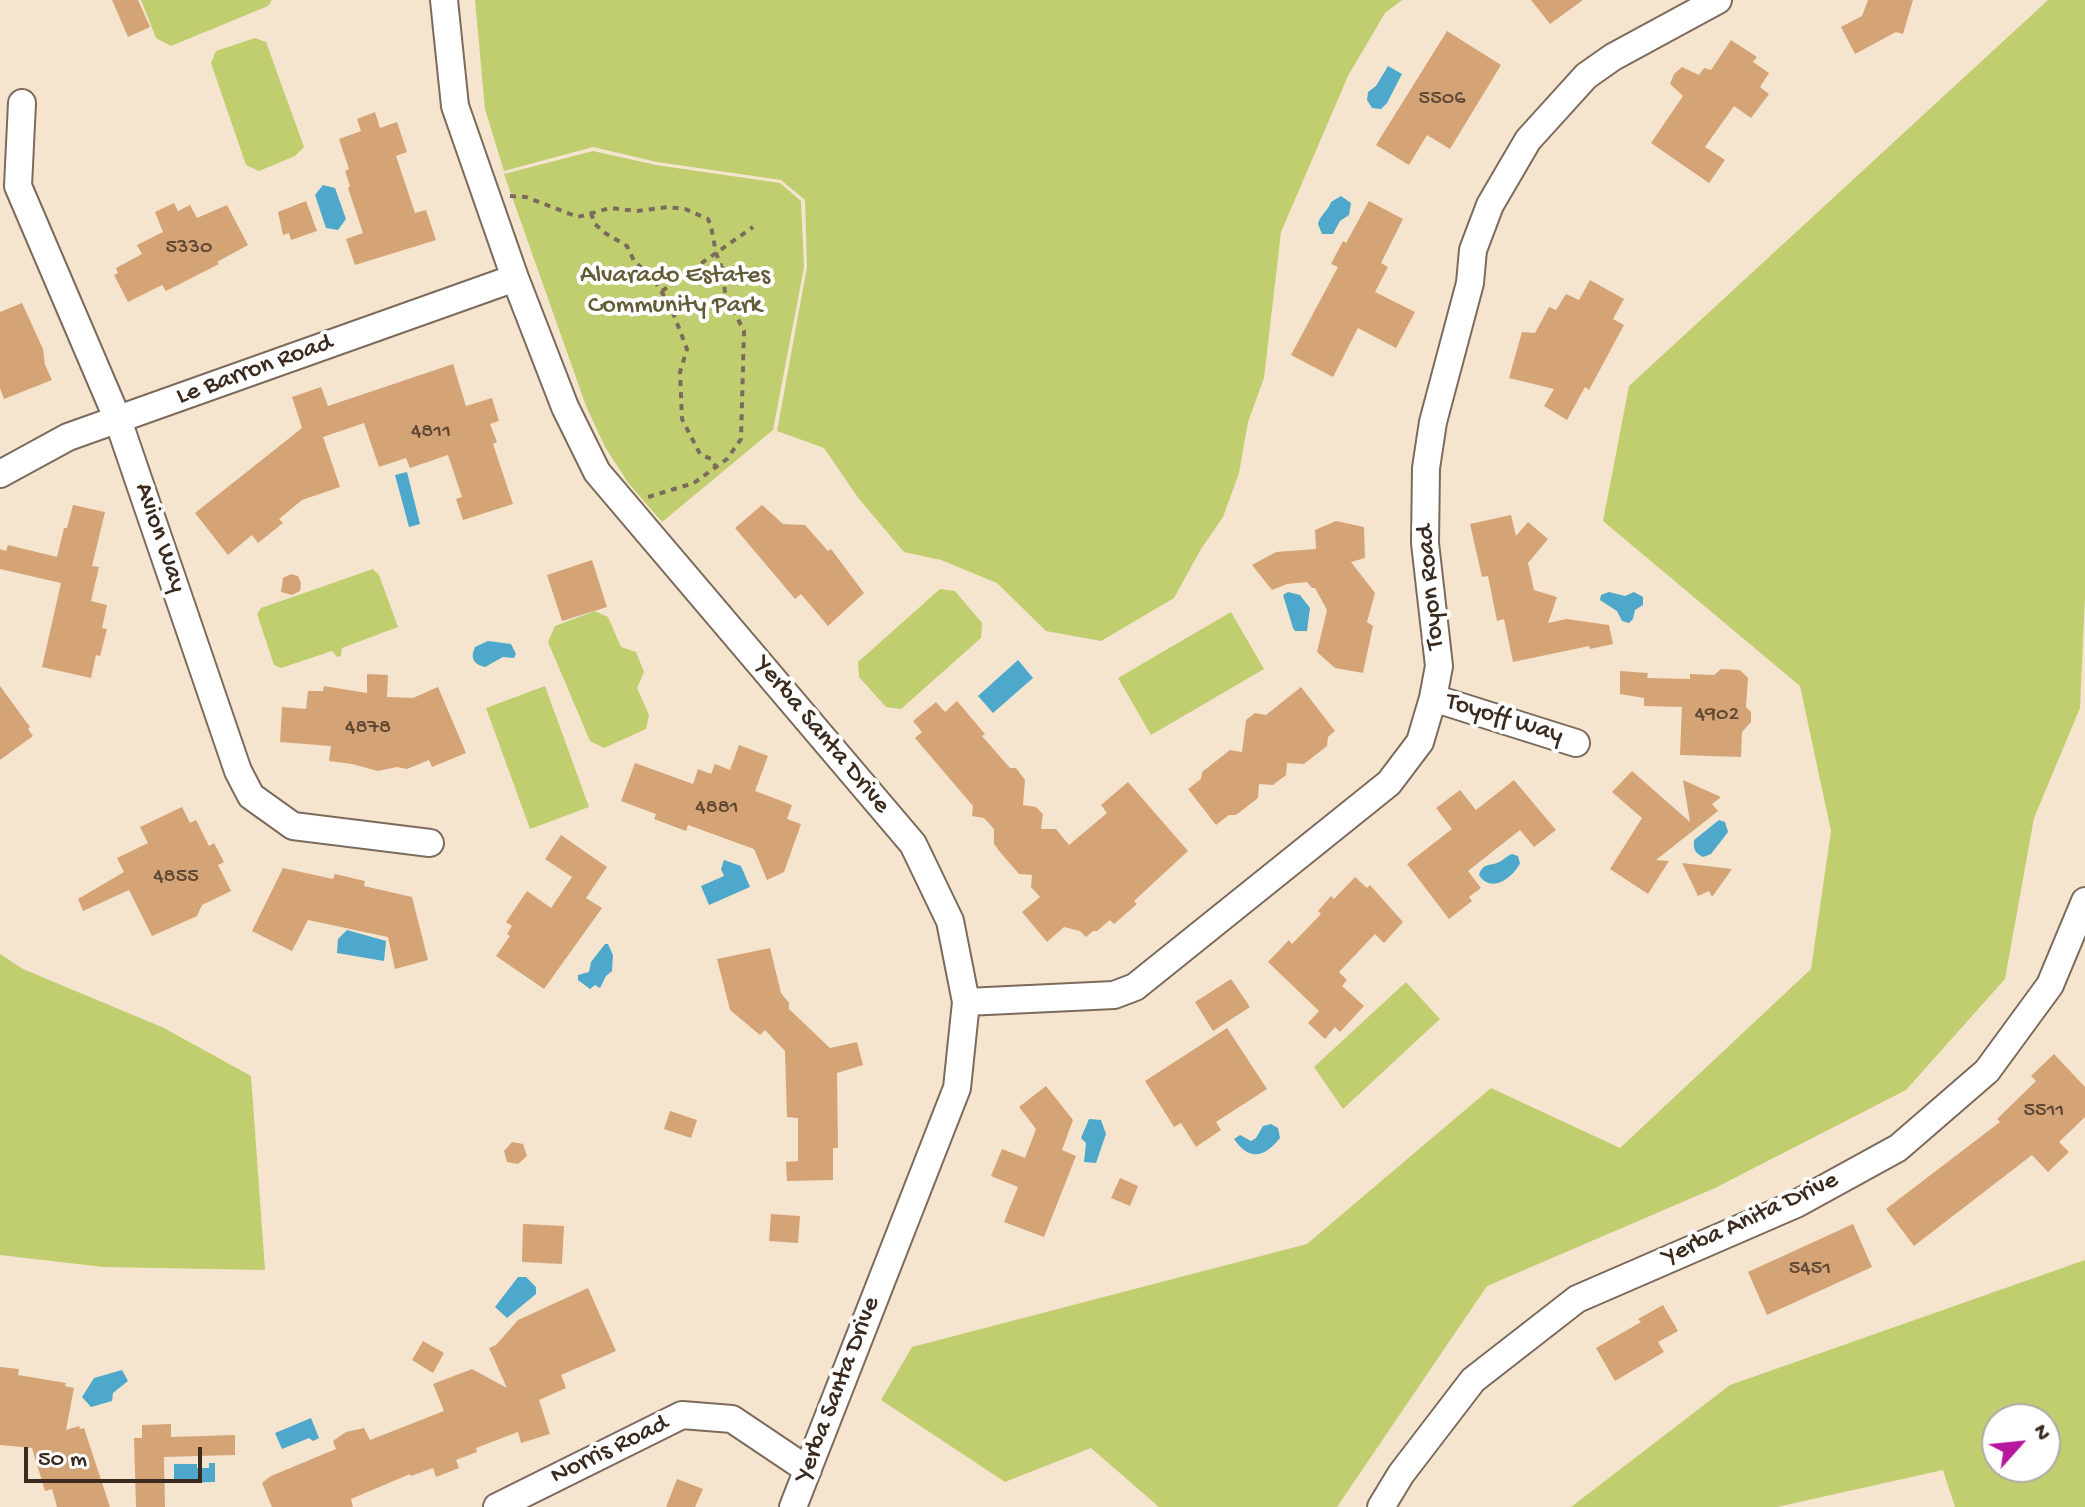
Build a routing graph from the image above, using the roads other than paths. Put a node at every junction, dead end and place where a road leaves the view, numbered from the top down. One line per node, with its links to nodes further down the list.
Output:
1 (444, 0): 4 (street, Yerba Santa Drive)
2 (1718, 0): 7 (street, Toyon Road)
3 (22, 103): 5 (street, Avion Way)
4 (515, 278): 5 (street, Le Barron Road); 11 (street, Yerba Santa Drive)
5 (118, 420): 6 (street, Le Barron Road); 9 (street, Avion Way)
6 (0, 474)
7 (1433, 698): 8 (street, Toyoff Way); 11 (street, Toyon Road)
8 (1576, 743)
9 (430, 843)
10 (2085, 901): 15 (street, Yerba Anita Drive)
11 (966, 1002): 12 (street, Yerba Santa Drive)
12 (808, 1470): 13 (street, Norris Road); 14 (street, Yerba Santa Drive)
13 (497, 1507)
14 (793, 1507)
15 (1381, 1507)

